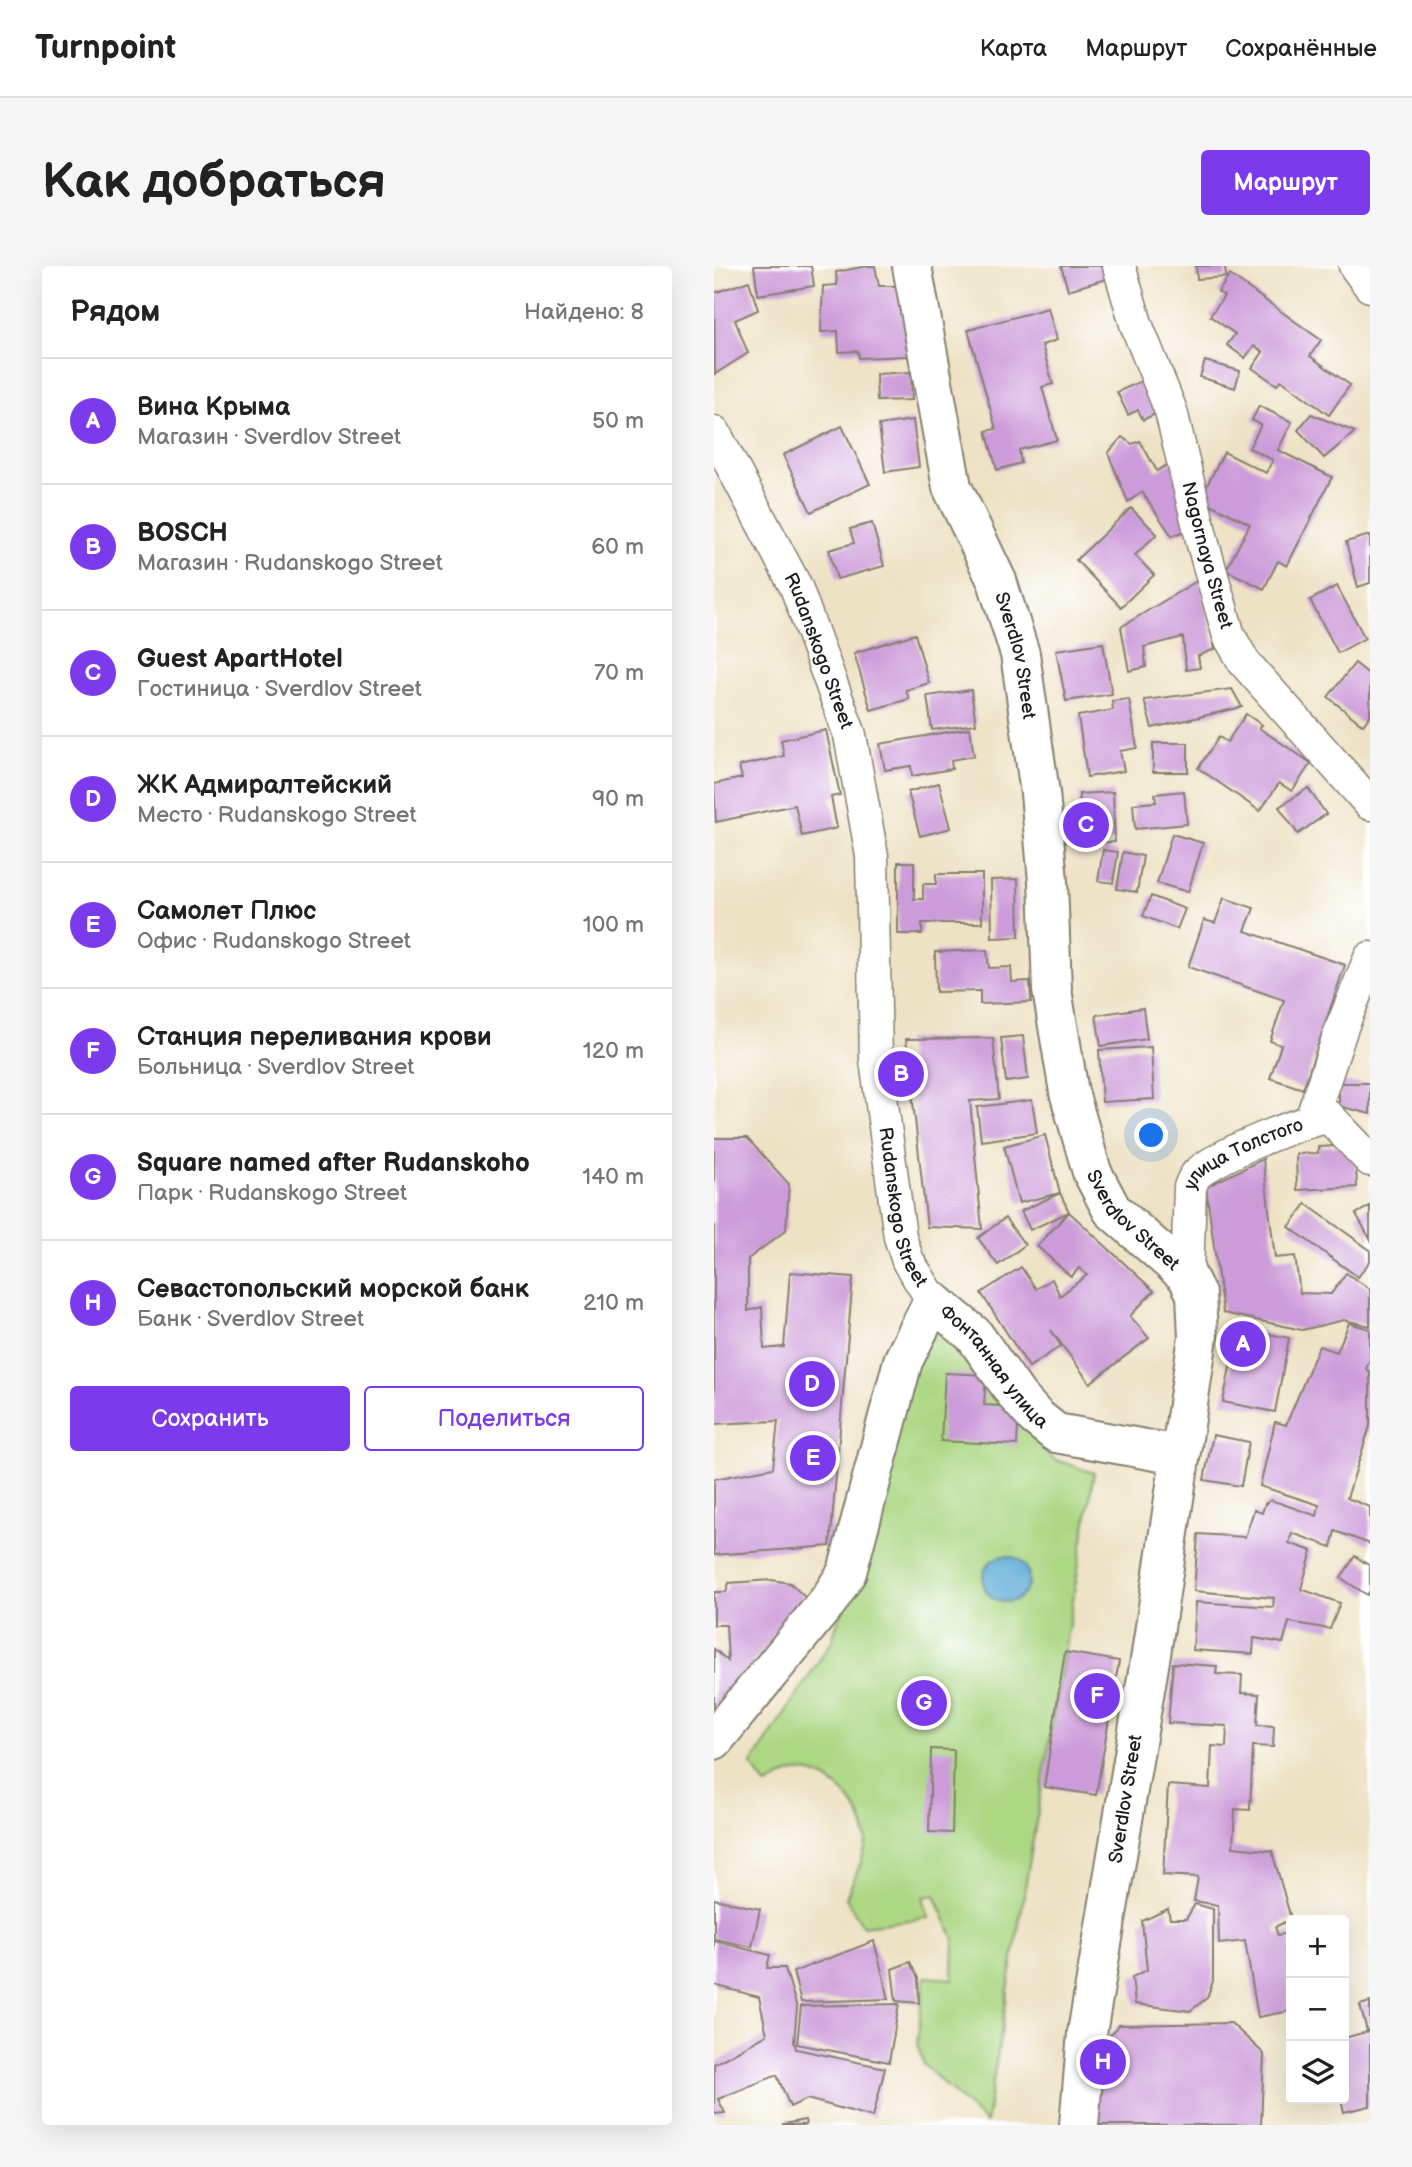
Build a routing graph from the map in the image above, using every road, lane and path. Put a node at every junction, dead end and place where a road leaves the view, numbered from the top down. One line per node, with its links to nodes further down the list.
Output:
1 (912, 266): 10 (main road, Sverdlov Street)
2 (1119, 266): 6 (street, Nagornaya Street)
3 (1355, 266): 4 (street)
4 (1370, 286)
5 (714, 432): 11 (street, Rudanskogo Street)
6 (1370, 804)
7 (1370, 958): 8 (street)
8 (1311, 1120): 9 (street, улица Толстого); 10 (street, улица Толстого)
9 (1370, 1160)
10 (1187, 1276): 12 (main road, Sverdlov Street)
11 (933, 1301): 12 (main road, Фонтанная улица); 13 (main road, Rudanskogo Street)
12 (1178, 1455): 14 (main road, Sverdlov Street)
13 (714, 1740)
14 (1079, 2125)

